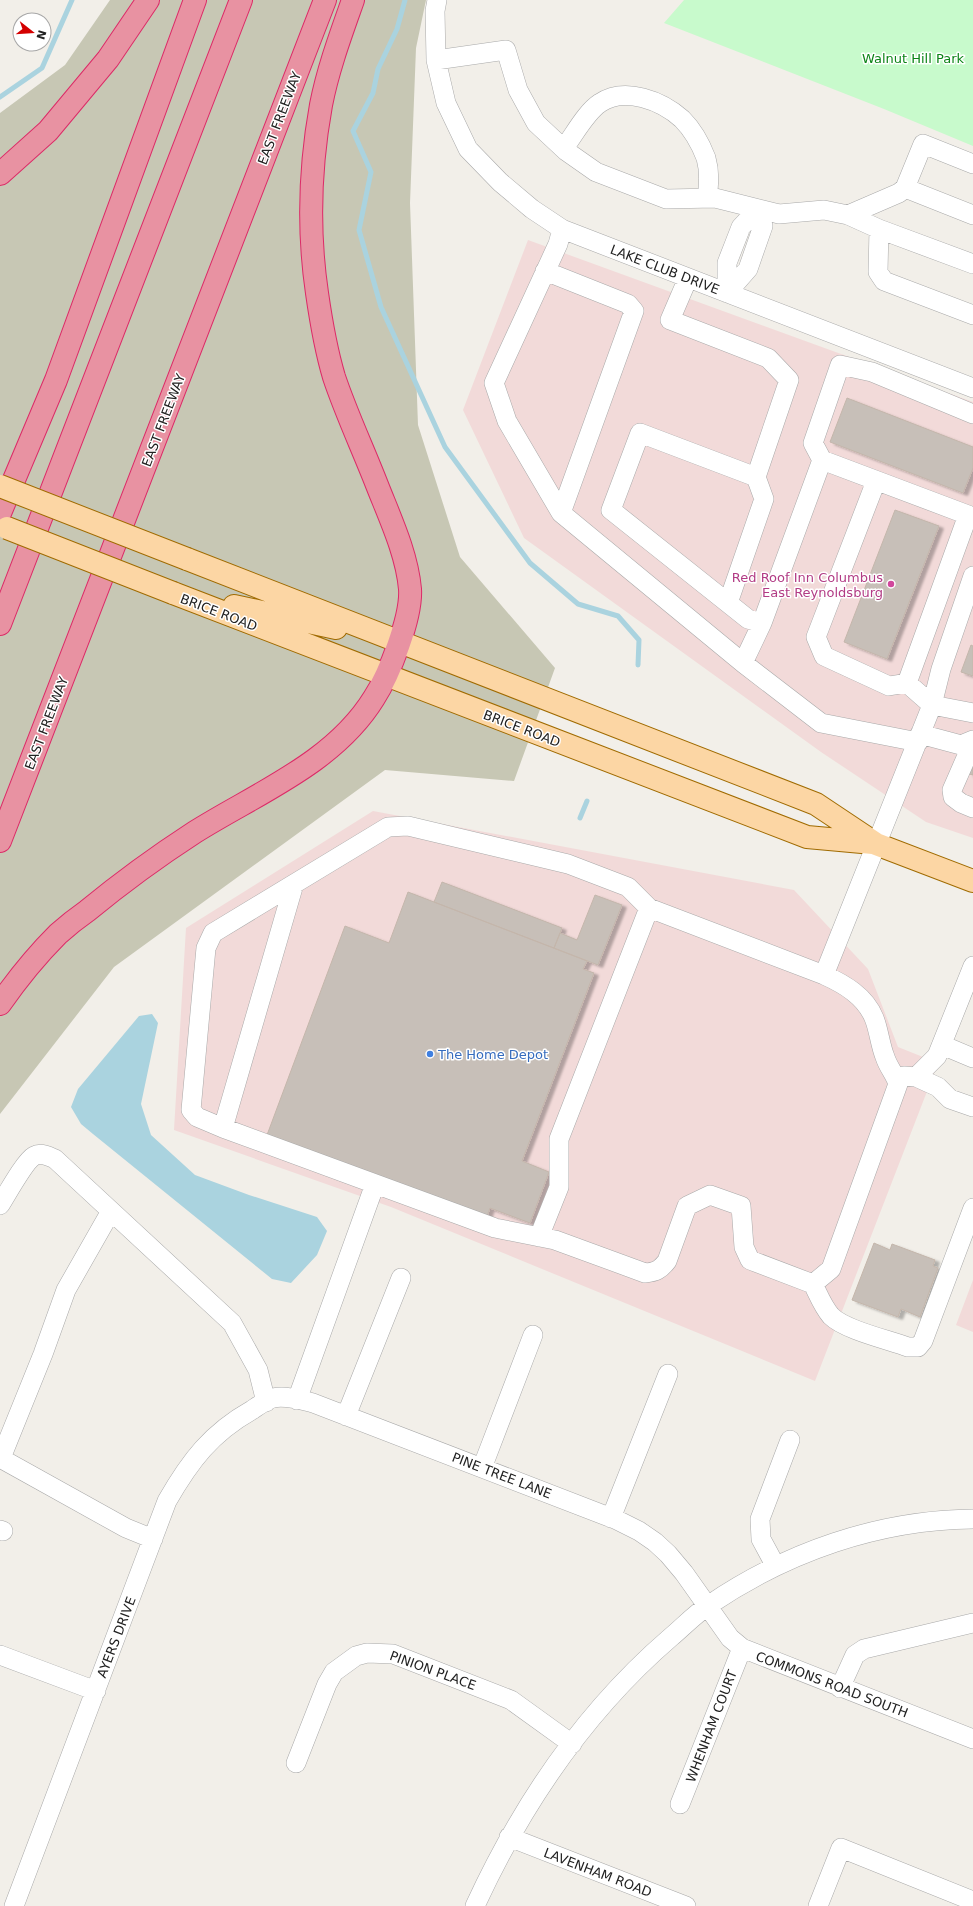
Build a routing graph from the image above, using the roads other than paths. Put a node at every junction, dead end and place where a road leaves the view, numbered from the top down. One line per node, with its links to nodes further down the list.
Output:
1 (148, 0): 10 (highway)
2 (195, 0): 31 (highway)
3 (241, 0): 36 (highway)
4 (325, 0): 46 (highway, EAST FREEWAY)
5 (353, 0): 37 (highway)
6 (437, 0): 7 (street, LAKE CLUB DRIVE)
7 (436, 60): 8 (street); 16 (street, LAKE CLUB DRIVE)
8 (564, 148): 12 (street); 12 (street)
9 (973, 164): 11 (street)
10 (0, 174)
11 (905, 188): 14 (street); 15 (street)
12 (707, 198): 13 (street)
13 (758, 209): 14 (street); 21 (street)
14 (848, 215): 17 (street)
15 (973, 215)
16 (562, 229): 19 (street); 20 (street, LAKE CLUB DRIVE)
17 (879, 229): 18 (street); 22 (street)
18 (973, 264)
19 (545, 270): 30 (street); 30 (street)
20 (688, 278): 21 (street, LAKE CLUB DRIVE); 26 (street)
21 (727, 293): 23 (street, LAKE CLUB DRIVE)
22 (973, 315)
23 (973, 388)
24 (973, 414): 25 (street)
25 (822, 460): 27 (street); 35 (street)
26 (756, 477): 34 (street); 34 (street)
27 (876, 480): 29 (street); 40 (street)
28 (0, 486): 37 (main road, BRICE ROAD, bridge)
29 (971, 508): 40 (street)
30 (561, 513): 38 (street)
31 (2, 523): 33 (main road, BRICE ROAD, bridge)
32 (973, 576): 41 (street)
33 (172, 594): 37 (main road, BRICE ROAD); 39 (main road, BRICE ROAD)
34 (728, 603): 35 (street)
35 (762, 623): 38 (street)
36 (0, 624)
37 (399, 641): 39 (highway); 47 (main road, BRICE ROAD)
38 (743, 664): 43 (street)
39 (386, 676): 47 (main road, BRICE ROAD); 53 (highway)
40 (907, 683): 41 (street)
41 (932, 705): 42 (street); 43 (street)
42 (973, 713)
43 (919, 738): 44 (street); 47 (street)
44 (973, 741): 45 (street)
45 (973, 808)
46 (0, 841)
47 (876, 844): 48 (main road, BRICE ROAD); 52 (street)
48 (973, 881)
49 (294, 884): 50 (street); 59 (street); 59 (street)
50 (649, 908): 52 (street); 64 (street)
51 (973, 966): 54 (street)
52 (824, 975): 56 (street)
53 (0, 1004)
54 (942, 1045): 55 (street); 57 (street)
55 (973, 1058)
56 (895, 1074): 57 (street); 66 (street)
57 (916, 1077): 58 (street)
58 (973, 1107)
59 (223, 1128): 60 (street)
60 (375, 1184): 64 (street); 69 (street)
61 (0, 1205): 63 (street)
62 (973, 1208): 66 (street)
63 (111, 1211): 70 (street); 73 (street)
64 (539, 1237): 66 (street)
65 (401, 1278): 71 (street)
66 (813, 1284)
67 (533, 1335): 74 (street)
68 (668, 1374): 75 (street)
69 (297, 1400): 70 (street, PINE TREE LANE); 71 (street, PINE TREE LANE)
70 (266, 1402): 77 (street, AYERS DRIVE)
71 (346, 1416): 74 (street, PINE TREE LANE)
72 (790, 1440): 78 (street)
73 (1, 1458): 77 (street)
74 (482, 1468): 75 (street, PINE TREE LANE)
75 (610, 1518): 79 (street, PINE TREE LANE)
76 (973, 1518): 78 (street)
77 (153, 1539): 84 (street, AYERS DRIVE)
78 (775, 1566): 79 (street)
79 (708, 1605): 81 (street, COMMONS ROAD SOUTH); 86 (street)
80 (973, 1623): 83 (street)
81 (742, 1648): 83 (street, COMMONS ROAD SOUTH); 88 (street, WHENHAM COURT)
82 (0, 1655): 84 (street)
83 (840, 1688): 85 (street, COMMONS ROAD SOUTH)
84 (96, 1691): 91 (street, AYERS DRIVE)
85 (973, 1739)
86 (572, 1744): 87 (street, PINION PLACE); 89 (street)
87 (296, 1764)
88 (680, 1804)
89 (509, 1837): 92 (street); 93 (street, LAVENHAM ROAD)
90 (973, 1901): 94 (street)
91 (14, 1906)
92 (475, 1906)
93 (686, 1906)
94 (818, 1906)

